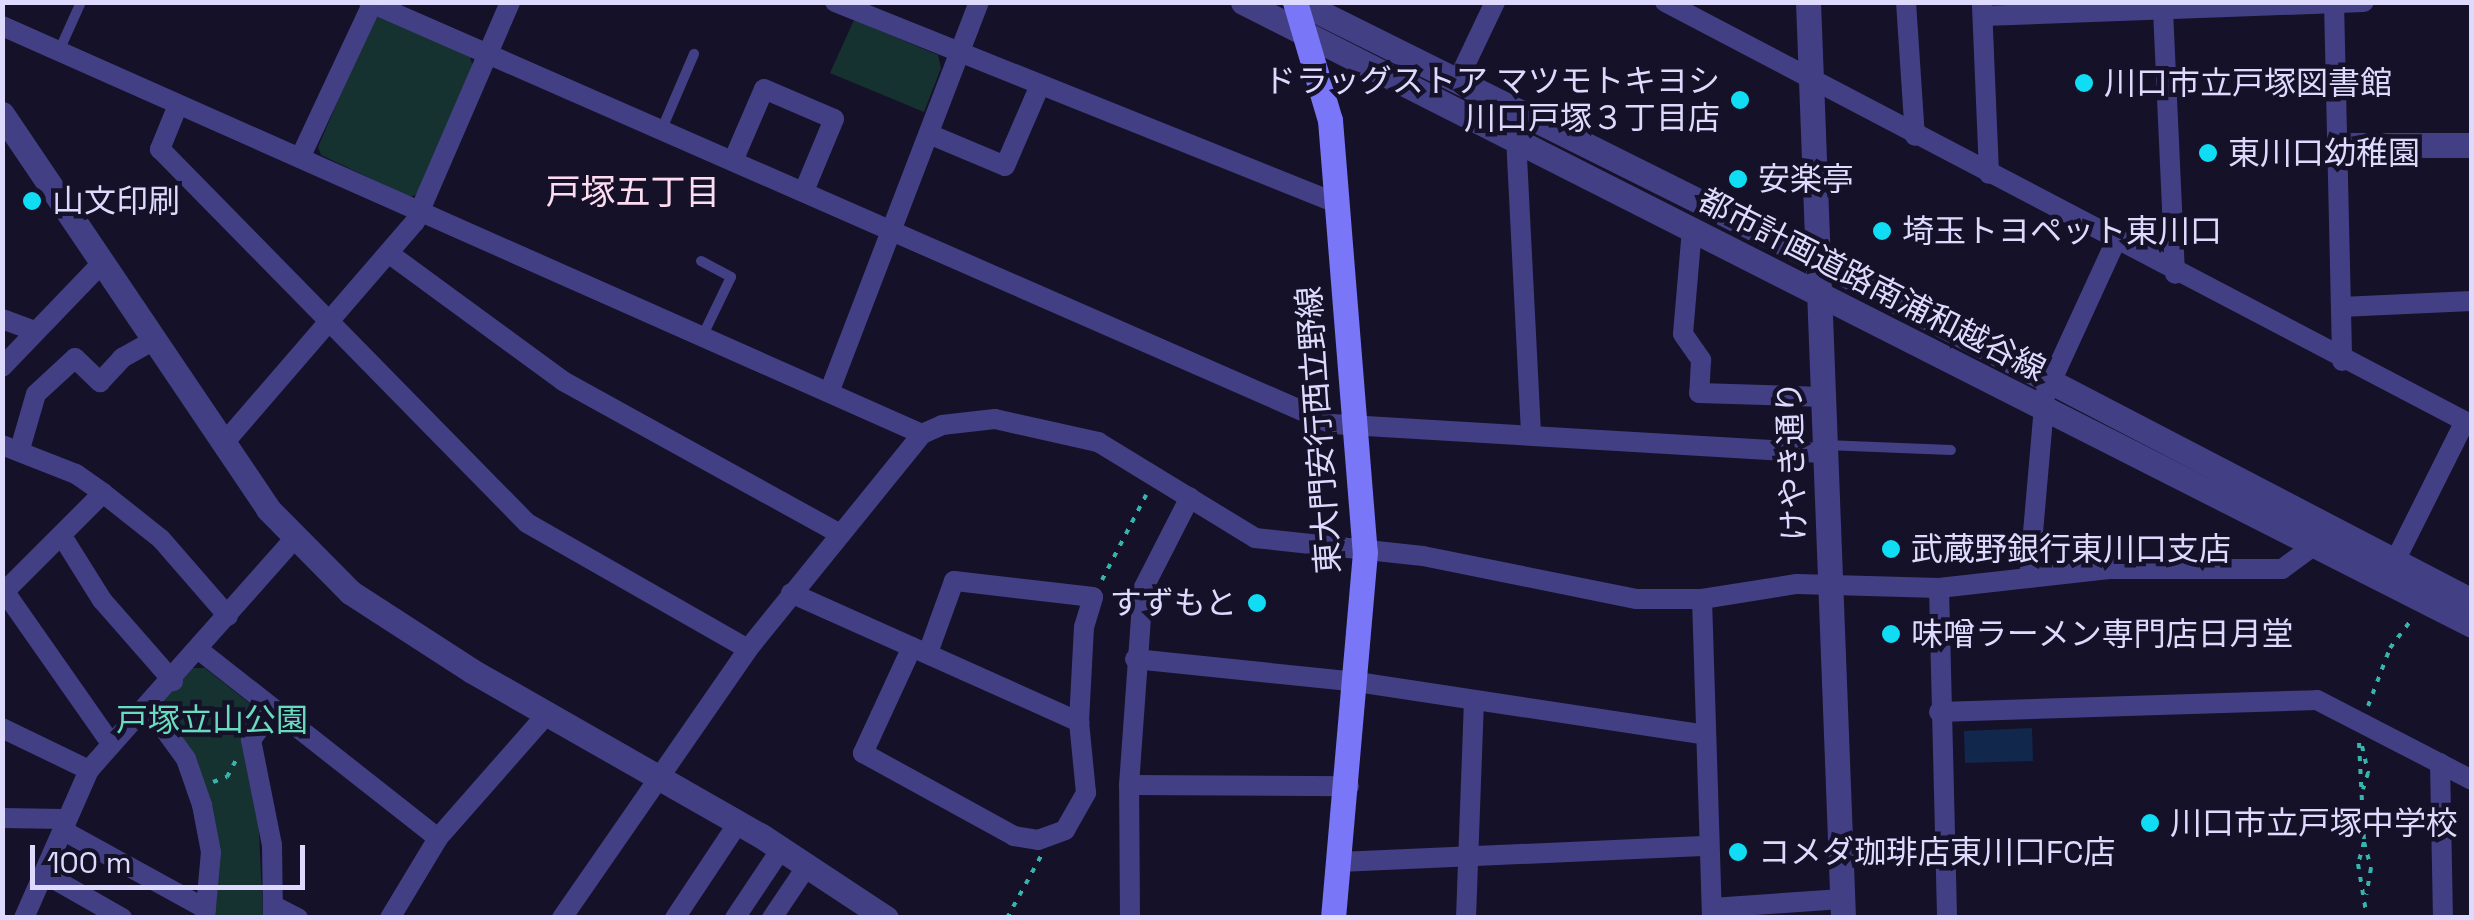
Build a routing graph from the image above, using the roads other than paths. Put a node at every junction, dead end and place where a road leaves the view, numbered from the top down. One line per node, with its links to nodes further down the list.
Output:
1 (81, 2): 19 (lane)
2 (510, 2): 22 (street)
3 (836, 2): 20 (street)
4 (979, 2): 20 (street)
5 (1243, 2): 18 (street, 都市計画道路南浦和越谷線)
6 (1297, 2): 18 (main road, 東大門安行西立野線); 23 (street, 都市計画道路南浦和越谷線)
7 (1495, 2): 23 (street)
8 (1666, 2): 24 (street)
9 (1808, 2): 24 (street, けやき通り)
10 (1906, 2): 30 (street)
11 (2364, 2): 13 (street)
12 (371, 3): 22 (street); 34 (street)
13 (2334, 3): 16 (street); 32 (street)
14 (2135, 7): 15 (street); 16 (street)
15 (1982, 9): 36 (street)
16 (2163, 10): 47 (street)
17 (2, 26): 19 (street)
18 (1306, 32): 31 (street, 都市計画道路南浦和越谷線); 38 (main road, 東大門安行西立野線)
19 (59, 51): 26 (street)
20 (959, 52): 25 (street); 29 (street)
21 (694, 54): 28 (lane)
22 (490, 55): 28 (street); 39 (street)
23 (1456, 82): 44 (street, 都市計画道路南浦和越谷線)
24 (1811, 82): 30 (street); 44 (street, けやき通り)
25 (1040, 85): 29 (street); 38 (street)
26 (178, 105): 34 (street); 52 (street)
27 (2, 114): 46 (street)
28 (661, 130): 35 (street)
29 (928, 134): 41 (street)
30 (1915, 136): 36 (street)
31 (1516, 137): 40 (street, 都市計画道路南浦和越谷線); 65 (street)
32 (2339, 145): 33 (street); 50 (street)
33 (2472, 145)
34 (300, 158): 39 (street)
35 (733, 161): 37 (street); 37 (street)
36 (1989, 174): 42 (street)
37 (804, 191): 41 (street)
38 (1336, 203): 63 (main road, 東大門安行西立野線)
39 (423, 210): 43 (street); 54 (street)
40 (1692, 229): 48 (street, 都市計画道路南浦和越谷線); 60 (street)
41 (891, 231): 59 (street); 63 (street)
42 (2115, 242): 47 (street); 58 (street)
43 (391, 255): 52 (street); 72 (street)
44 (1816, 260): 48 (street, けやき通り); 58 (street, 都市計画道路南浦和越谷線)
45 (701, 261): 54 (lane)
46 (103, 262): 53 (street); 55 (street)
47 (2175, 274): 56 (street)
48 (1818, 295): 60 (street, けやき通り); 61 (street, 都市計画道路南浦和越谷線)
49 (2472, 301): 50 (street)
50 (2341, 307): 56 (street)
51 (2, 319): 53 (street)
52 (328, 324): 66 (street); 87 (street)
53 (33, 330): 57 (street)
54 (703, 335): 59 (street)
55 (156, 339): 66 (street); 67 (street)
56 (2342, 360): 62 (street)
57 (2, 366)
58 (2049, 383): 61 (street); 77 (street, 都市計画道路南浦和越谷線)
59 (830, 390): 64 (street)
60 (1823, 396): 68 (street, けやき通り)
61 (2044, 410): 75 (street, 都市計画道路南浦和越谷線); 78 (street)
62 (2467, 425): 77 (street)
63 (1353, 426): 65 (street); 76 (main road, 東大門安行西立野線)
64 (922, 434): 71 (street); 72 (street)
65 (1531, 434): 68 (street)
66 (224, 443): 74 (street)
67 (11, 447): 70 (street)
68 (1825, 449): 69 (lane); 79 (street, けやき通り)
69 (1951, 450)
70 (104, 493): 73 (street); 85 (street)
71 (1190, 497): 76 (street); 90 (street)
72 (838, 534): 81 (street)
73 (62, 536): 82 (street); 91 (street)
74 (296, 537): 85 (street); 97 (street)
75 (2316, 544): 77 (street, 都市計画道路南浦和越谷線); 78 (street)
76 (1366, 552): 84 (street); 92 (main road, 東大門安行西立野線)
77 (2389, 572): 83 (street, 都市計画道路南浦和越谷線); 86 (street, 都市計画道路南浦和越谷線)
78 (2029, 578): 80 (street)
79 (1830, 587): 80 (street); 84 (street); 118 (street, けやき通り)
80 (1939, 588): 96 (street)
81 (791, 593): 87 (street); 89 (street)
82 (4, 595): 101 (street)
83 (2470, 598)
84 (1702, 599): 100 (street)
85 (228, 616): 88 (street)
86 (2472, 626)
87 (748, 649): 104 (street)
88 (199, 650): 91 (street); 95 (street)
89 (920, 650): 98 (street); 98 (street); 98 (street)
90 (1135, 659): 92 (street); 106 (street)
91 (172, 681): 94 (street)
92 (1357, 682): 93 (street); 107 (main road, 東大門安行西立野線)
93 (1474, 701): 100 (street); 114 (street)
94 (150, 708): 101 (street); 120 (street)
95 (272, 710): 111 (street); 119 (street)
96 (1939, 712): 102 (street); 134 (street)
97 (547, 714): 104 (street); 111 (street)
98 (1079, 722)
99 (2, 728): 103 (street)
100 (1706, 735): 112 (street)
101 (110, 742): 103 (street)
102 (2440, 763): 105 (street); 135 (street)
103 (88, 770): 110 (street)
104 (660, 777): 109 (street); 126 (street)
105 (2472, 780)
106 (1129, 784): 107 (street); 131 (street)
107 (1348, 786): 115 (main road, 東大門安行西立野線)
108 (2, 818): 110 (street)
109 (738, 823): 113 (street); 127 (street)
110 (64, 825): 117 (street); 120 (street)
111 (438, 838): 125 (street)
112 (1709, 846): 114 (street); 121 (street)
113 (781, 849): 116 (street); 128 (street)
114 (1467, 856): 115 (street); 133 (street)
115 (1340, 862): 132 (main road, 東大門安行西立野線)
116 (807, 866): 129 (street); 130 (street)
117 (46, 874): 122 (street); 123 (street)
118 (1843, 908): 121 (street)
119 (274, 912): 124 (street)
120 (206, 913)
121 (1712, 913)
122 (24, 918)
123 (122, 918)
124 (298, 918)
125 (390, 918)
126 (562, 918)
127 (675, 918)
128 (736, 918)
129 (772, 918)
130 (886, 918)
131 (1130, 918)
132 (1334, 918)
133 (1466, 918)
134 (1947, 918)
135 (2443, 918)

